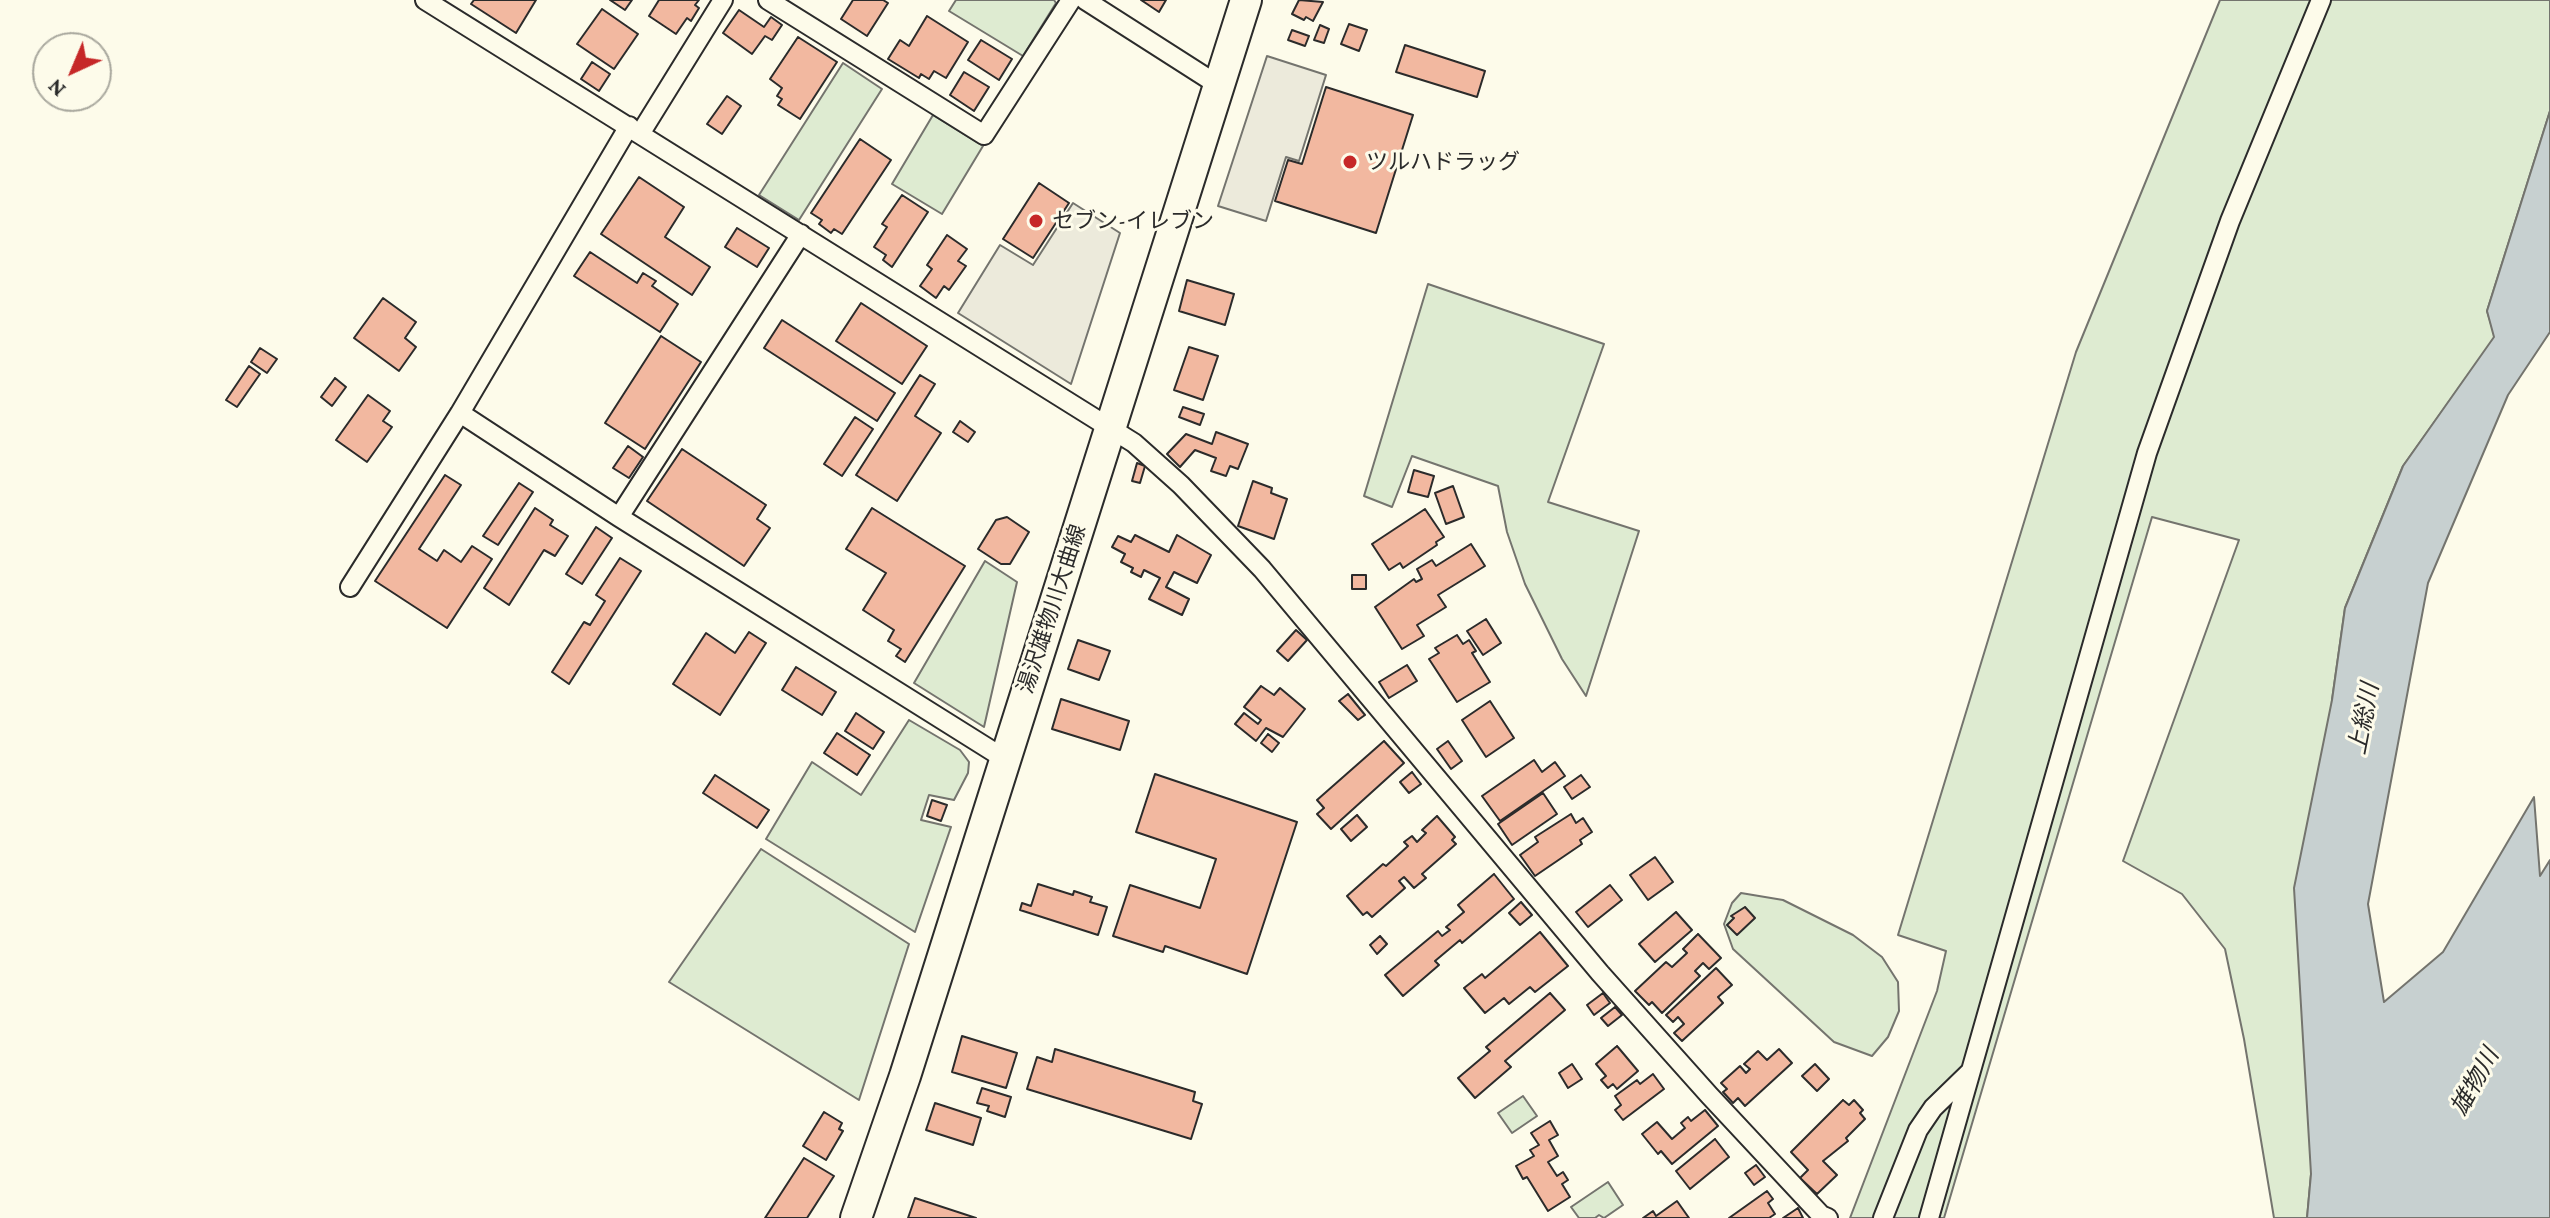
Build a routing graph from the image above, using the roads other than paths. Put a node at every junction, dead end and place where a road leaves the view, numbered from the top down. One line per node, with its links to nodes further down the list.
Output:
1 (425, 0): 9 (street)
2 (723, 0): 9 (street)
3 (768, 0): 4 (street)
4 (1071, 0)
5 (1085, 0): 8 (street)
6 (1246, 0): 8 (main road, 湯沢雄物川大曲線)
7 (2321, 0): 16 (street)
8 (1218, 85): 12 (main road, 湯沢雄物川大曲線)
9 (635, 130): 10 (street); 11 (street)
10 (801, 234): 12 (street); 13 (street)
11 (460, 413): 13 (street); 14 (street)
12 (1110, 428): 15 (main road, 湯沢雄物川大曲線); 17 (street)
13 (619, 517): 15 (street)
14 (350, 587)
15 (1005, 759): 18 (main road, 湯沢雄物川大曲線)
16 (1971, 1072): 19 (street); 20 (street)
17 (1822, 1217)
18 (856, 1218)
19 (1883, 1218)
20 (1929, 1218)

